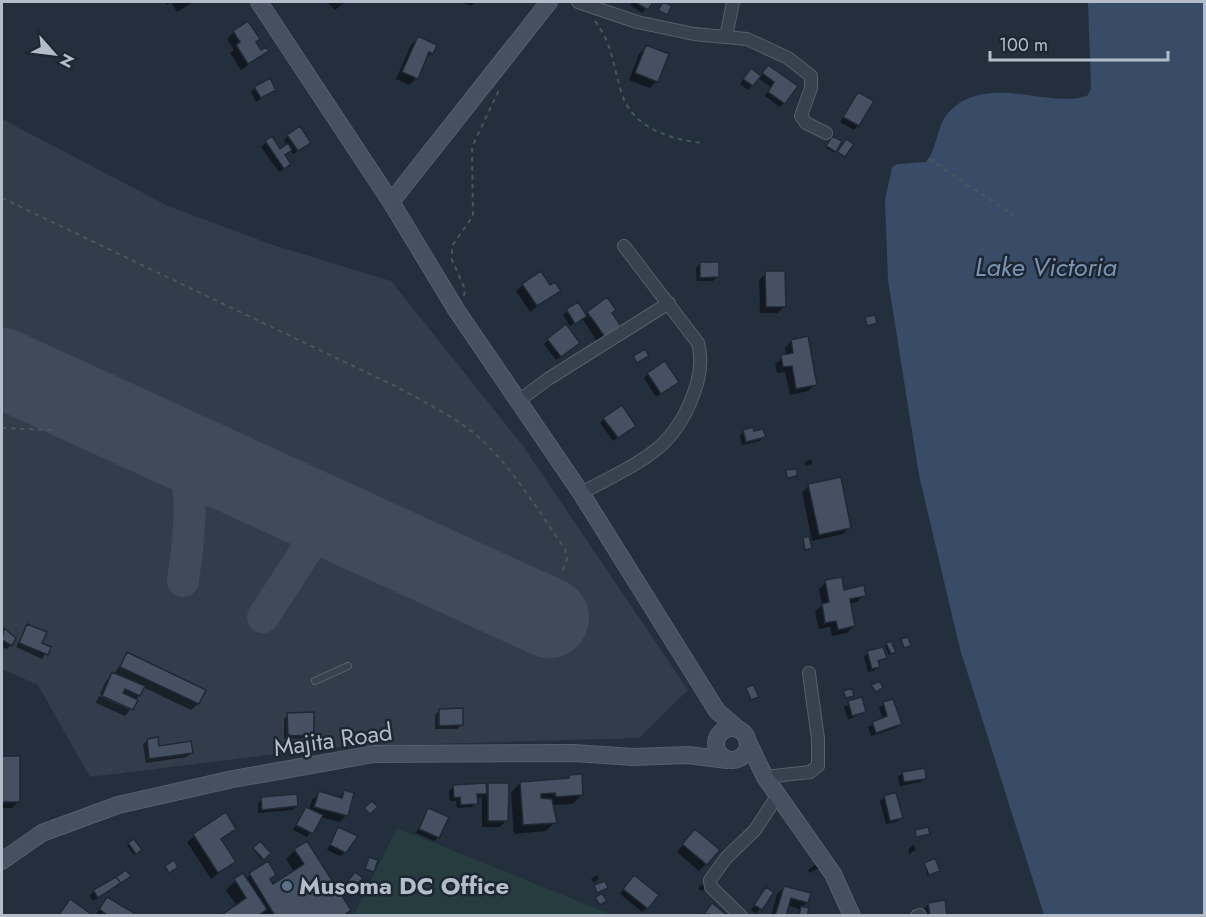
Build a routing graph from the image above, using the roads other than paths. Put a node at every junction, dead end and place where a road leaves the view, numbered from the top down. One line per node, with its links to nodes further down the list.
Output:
1 (259, 2): 7 (main road)
2 (549, 2): 7 (main road)
3 (579, 2): 5 (street)
4 (734, 2): 5 (street)
5 (726, 37): 6 (street)
6 (826, 133)
7 (391, 202): 10 (main road)
8 (624, 246): 9 (street)
9 (669, 303): 10 (street); 11 (street)
10 (517, 402): 11 (main road)
11 (581, 493): 15 (main road)
12 (348, 666): 14 (lane)
13 (809, 673): 20 (street)
14 (315, 681)
15 (717, 711): 16 (main road); 17 (main road)
16 (743, 735): 17 (main road); 19 (main road); 20 (main road)
17 (717, 739): 18 (main road); 19 (main road)
18 (688, 755): 19 (main road); 22 (main road, Majita Road)
19 (729, 760): 20 (main road)
20 (765, 777): 21 (main road)
21 (778, 795): 23 (street); 24 (main road)
22 (3, 858)
23 (741, 915)
24 (852, 915)

